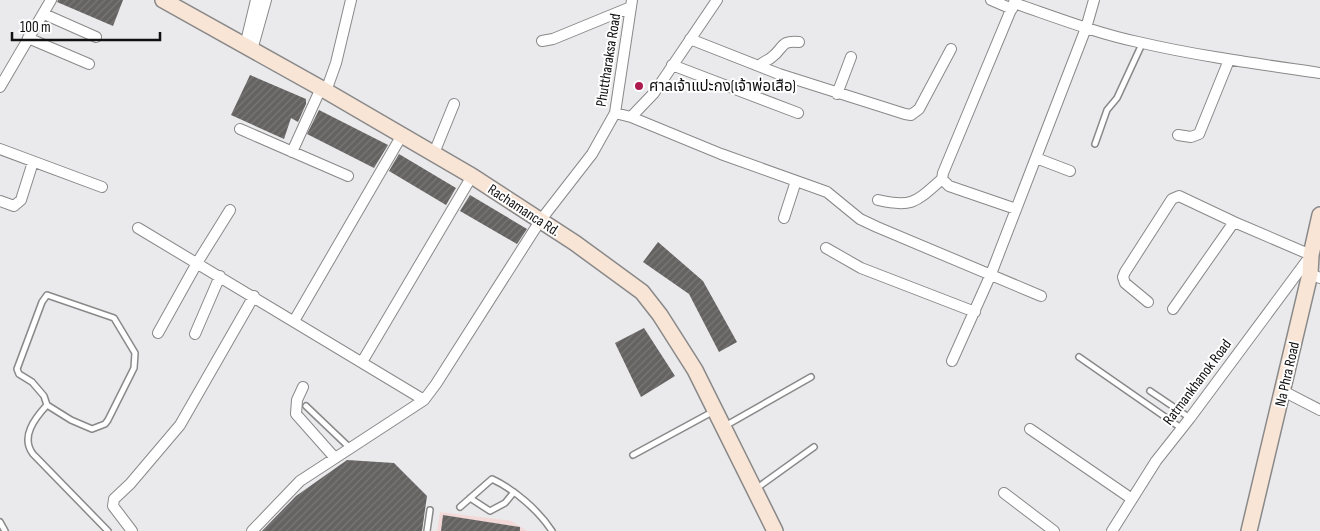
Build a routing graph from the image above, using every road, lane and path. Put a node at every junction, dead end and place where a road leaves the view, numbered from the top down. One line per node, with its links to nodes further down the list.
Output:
1 (51, 0): 11 (street)
2 (163, 0): 19 (street, Rachamanca Rd.)
3 (256, 0): 19 (street)
4 (266, 0): 19 (street)
5 (351, 0): 28 (street)
6 (717, 0): 15 (street)
7 (991, 0): 10 (street)
8 (1094, 0): 12 (street)
9 (632, 3): 16 (street); 31 (street, Phuttharaksa Road)
10 (1014, 4): 12 (street); 46 (street)
11 (44, 14): 13 (street); 14 (street)
12 (1086, 28): 18 (street); 41 (street)
13 (96, 37)
14 (28, 38): 23 (street); 27 (street)
15 (690, 39): 24 (street); 25 (street)
16 (542, 41)
17 (798, 42): 25 (street)
18 (1142, 43): 22 (street); 37 (lane)
19 (249, 48): 28 (street, Rachamanca Rd.)
20 (951, 50): 29 (street)
21 (851, 57): 29 (street)
22 (1230, 60): 26 (street); 36 (street)
23 (88, 64)
24 (672, 65): 32 (street); 33 (street)
25 (759, 66): 29 (street)
26 (1320, 73)
27 (0, 87)
28 (324, 89): 35 (street, Rachamanca Rd.); 39 (street)
29 (837, 94)
30 (454, 104): 40 (street)
31 (615, 113): 33 (street); 55 (street, Phuttharaksa Road)
32 (798, 114)
33 (631, 117): 47 (street)
34 (240, 129): 39 (street)
35 (402, 135): 40 (street, Rachamanca Rd.); 69 (street)
36 (1178, 135)
37 (1095, 144)
38 (0, 149): 42 (street)
39 (292, 152): 44 (street)
40 (434, 153): 45 (street, Rachamanca Rd.)
41 (1036, 158): 43 (street); 51 (street)
42 (33, 162): 48 (street); 50 (street)
43 (1070, 171)
44 (348, 176)
45 (472, 176): 55 (street, Rachamanca Rd.); 74 (street)
46 (942, 179): 49 (street); 51 (street)
47 (796, 181): 54 (street); 61 (street)
48 (102, 186)
49 (878, 200)
50 (0, 201)
51 (1016, 208): 61 (street)
52 (230, 210): 60 (street)
53 (1320, 215): 59 (street, Na Phra Road)
54 (784, 218)
55 (540, 221): 79 (street, Phuttharaksa Road); 82 (street, Rachamanca Rd.)
56 (1234, 222): 59 (street); 66 (street); 67 (street)
57 (138, 228): 60 (street)
58 (826, 248): 68 (street)
59 (1311, 255): 63 (street, Na Phra Road); 84 (street, Ratmankhanok Road)
60 (198, 263): 62 (street); 70 (street)
61 (992, 274): 65 (street); 68 (street)
62 (220, 276): 64 (street); 71 (street)
63 (1315, 276): 78 (street, Na Phra Road)
64 (254, 296): 69 (street); 103 (street)
65 (1041, 296)
66 (1148, 302)
67 (1173, 309)
68 (975, 312): 73 (street)
69 (294, 321): 74 (street)
70 (158, 333)
71 (195, 334)
72 (1079, 356): 86 (lane)
73 (952, 361)
74 (362, 362): 79 (street)
75 (811, 377): 85 (lane)
76 (303, 387): 91 (street)
77 (1150, 391): 84 (lane)
78 (1284, 391): 83 (street); 109 (street, Na Phra Road)
79 (424, 400): 89 (street)
80 (47, 404): 80 (lane); 102 (lane)
81 (306, 406): 89 (lane)
82 (714, 410): 85 (street, Rachamanca Rd.); 90 (lane)
83 (1320, 410)
84 (1190, 418): 86 (street, Ratmankhanok Road)
85 (723, 427): 92 (street, Rachamanca Rd.)
86 (1182, 429): 96 (street, Ratmankhanok Road)
87 (1030, 430): 96 (street)
88 (814, 447): 92 (lane)
89 (350, 448): 91 (street)
90 (633, 455)
91 (336, 458): 104 (street)
92 (754, 490): 107 (street, Rachamanca Rd.)
93 (514, 492): 95 (lane); 95 (lane); 106 (lane)
94 (1004, 493): 108 (street)
95 (470, 498): 97 (lane)
96 (1132, 499): 100 (street, Ratmankhanok Road)
97 (460, 507)
98 (430, 510): 105 (lane)
99 (0, 522): 101 (lane)
100 (1116, 530)
101 (6, 531)
102 (108, 531)
103 (132, 531)
104 (252, 531)
105 (427, 531)
106 (552, 531)
107 (774, 531)
108 (1054, 531)
109 (1249, 531)

